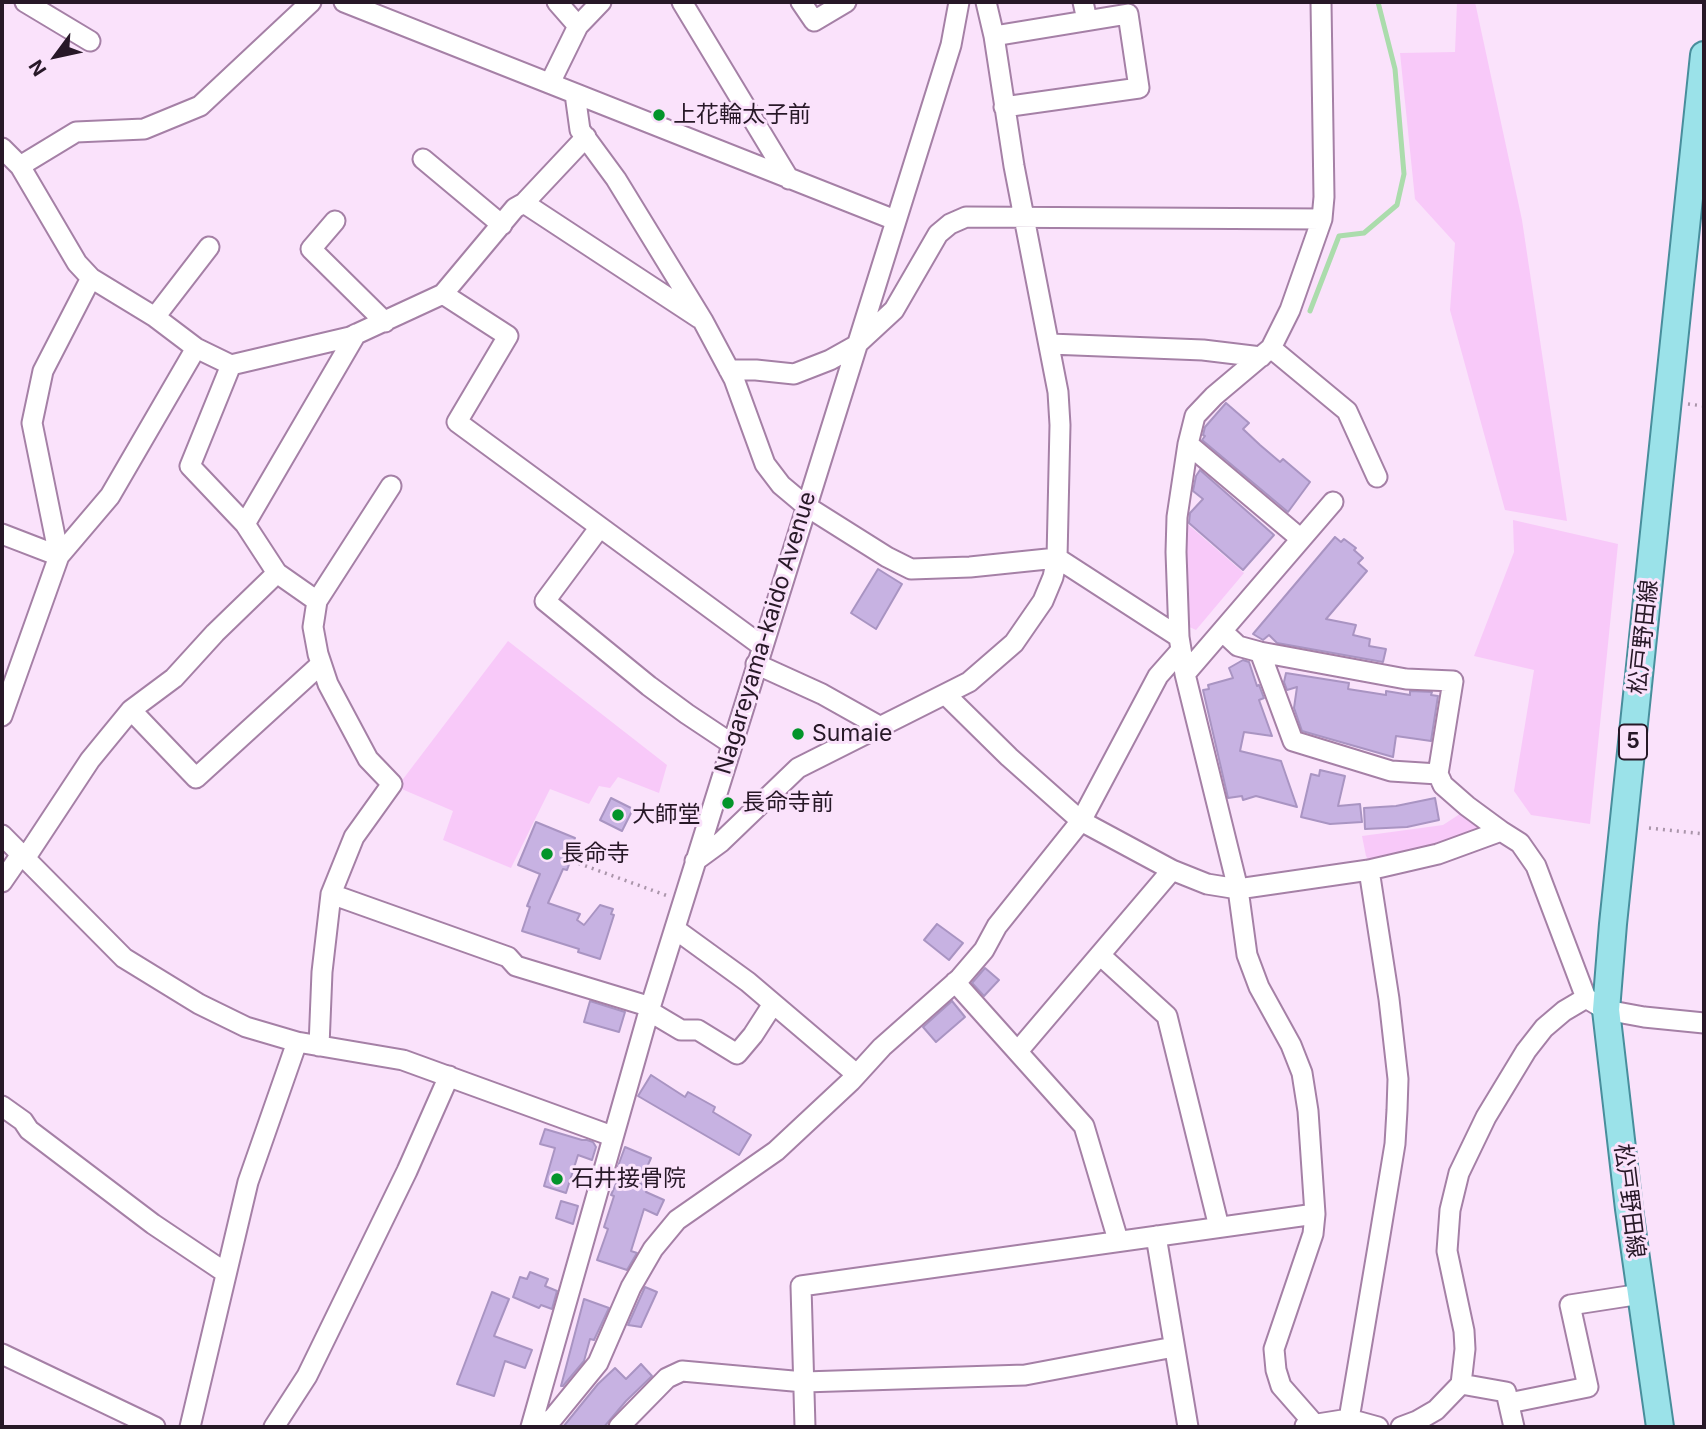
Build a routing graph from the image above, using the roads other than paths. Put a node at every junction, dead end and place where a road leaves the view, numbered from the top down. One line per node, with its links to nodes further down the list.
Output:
1 (25, 2): 15 (street)
2 (311, 2): 23 (street)
3 (344, 2): 17 (street)
4 (557, 2): 13 (street)
5 (601, 2): 13 (street)
6 (682, 2): 24 (street)
7 (801, 2): 8 (street)
8 (846, 2)
9 (959, 2): 29 (street, Nagareyama-kaido Avenue)
10 (986, 2): 14 (street)
11 (1321, 2): 27 (street)
12 (1085, 11): 14 (street); 19 (street)
13 (578, 26): 17 (street)
14 (994, 36): 19 (street)
15 (90, 41)
16 (1704, 55): 83 (main road, 松戸野田線 / 5)
17 (550, 83): 18 (street)
18 (575, 94): 20 (street); 24 (street)
19 (1004, 107): 26 (street)
20 (586, 137): 25 (street); 35 (street)
21 (2, 148): 23 (street)
22 (423, 159): 30 (street)
23 (20, 166): 32 (street)
24 (789, 179): 29 (street)
25 (524, 203): 30 (street); 35 (street)
26 (1023, 216): 27 (street); 38 (street); 39 (street)
27 (1322, 219): 41 (street)
28 (335, 220): 36 (street)
29 (895, 220): 39 (street, Nagareyama-kaido Avenue)
30 (502, 225): 33 (street)
31 (209, 247): 34 (street)
32 (91, 278): 34 (street); 53 (street)
33 (443, 294): 36 (street); 50 (street)
34 (155, 317): 40 (street)
35 (703, 321): 43 (street)
36 (385, 322): 37 (street)
37 (356, 334): 42 (street); 49 (street)
38 (1050, 344): 41 (street); 54 (street)
39 (855, 346): 43 (street); 48 (street, Nagareyama-kaido Avenue)
40 (196, 348): 42 (street); 53 (street)
41 (1266, 353): 44 (street); 45 (street)
42 (231, 365): 49 (street)
43 (729, 370): 48 (street)
44 (1188, 443): 52 (street); 58 (street)
45 (1377, 477)
46 (391, 486): 56 (street)
47 (1333, 502): 52 (street)
48 (806, 506): 54 (street); 60 (street, Nagareyama-kaido Avenue)
49 (244, 524): 55 (street)
50 (600, 527): 60 (street); 67 (street)
51 (2, 534): 53 (street)
52 (1301, 539): 57 (street)
53 (59, 556): 65 (street)
54 (1057, 558): 58 (street); 63 (street)
55 (277, 573): 56 (street); 64 (street)
56 (317, 601): 61 (street)
57 (1222, 631): 59 (street); 62 (street)
58 (1180, 644): 62 (street); 69 (street)
59 (1261, 652): 68 (street); 68 (street)
60 (759, 655): 66 (street); 67 (street, Nagareyama-kaido Avenue)
61 (321, 664): 64 (street); 78 (street)
62 (1185, 674): 77 (street)
63 (945, 694): 66 (street); 69 (street)
64 (131, 710): 72 (street)
65 (2, 716)
66 (879, 726): 73 (street)
67 (732, 744): 73 (street, Nagareyama-kaido Avenue)
68 (1438, 774): 70 (street)
69 (1081, 821): 74 (street); 81 (street)
70 (1501, 831): 75 (street); 83 (street)
71 (2, 835): 72 (street)
72 (24, 855): 76 (street); 86 (street)
73 (695, 861): 79 (street, Nagareyama-kaido Avenue)
74 (1172, 870): 77 (street); 80 (street)
75 (1369, 870): 77 (street); 104 (street)
76 (2, 882)
77 (1238, 889): 93 (street)
78 (331, 894): 84 (street); 87 (street)
79 (675, 929): 82 (street); 84 (street, Nagareyama-kaido Avenue)
80 (1100, 955): 88 (street); 94 (street)
81 (955, 982): 88 (street); 89 (street)
82 (773, 1004): 84 (street); 89 (street)
83 (1596, 1004): 85 (street); 98 (main road, 松戸野田線 / 5); 102 (street)
84 (650, 1009): 92 (street, Nagareyama-kaido Avenue)
85 (1704, 1023)
86 (297, 1042): 87 (street); 97 (street)
87 (319, 1046): 90 (street)
88 (1018, 1051): 96 (street)
89 (856, 1073): 106 (street)
90 (449, 1076): 92 (street); 110 (street)
91 (2, 1107): 97 (street)
92 (612, 1136): 106 (street, Nagareyama-kaido Avenue)
93 (1315, 1214): 94 (street); 107 (street)
94 (1219, 1227): 95 (street)
95 (1156, 1236): 96 (street); 99 (street)
96 (1118, 1240): 101 (street)
97 (226, 1273): 109 (street)
98 (1641, 1294): 103 (street); 117 (main road, 松戸野田線 / 5)
99 (1174, 1346): 101 (street); 113 (street)
100 (2, 1354): 105 (street)
101 (804, 1382): 111 (street); 112 (street)
102 (1461, 1384): 103 (street); 115 (street)
103 (1509, 1403): 116 (street)
104 (1349, 1419): 107 (street); 114 (street)
105 (135, 1423): 108 (street)
106 (531, 1426)
107 (1311, 1426)
108 (155, 1427)
109 (190, 1427)
110 (274, 1427)
111 (620, 1427)
112 (805, 1427)
113 (1188, 1427)
114 (1378, 1427)
115 (1401, 1427)
116 (1514, 1427)
117 (1660, 1427)

